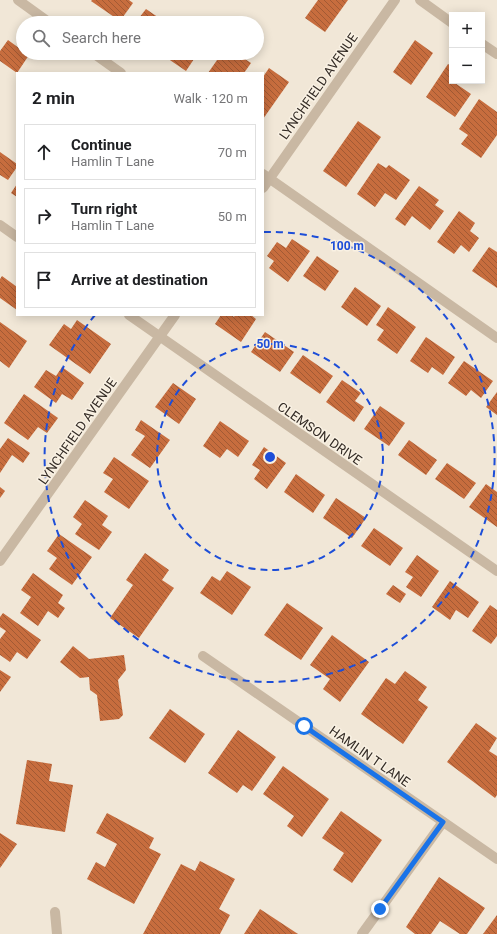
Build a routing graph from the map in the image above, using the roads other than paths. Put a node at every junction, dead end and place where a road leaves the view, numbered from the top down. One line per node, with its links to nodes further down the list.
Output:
1 (18, 0): 4 (street)
2 (395, 0): 10 (street, LYNCHFIELD AVENUE)
3 (420, 0): 5 (street)
4 (40, 16)
5 (449, 21)
6 (485, 46): 7 (street)
7 (497, 54)
8 (102, 60): 9 (street)
9 (120, 72)
10 (266, 176): 16 (street)
11 (0, 225): 12 (street)
12 (16, 236)
13 (130, 316): 15 (street, CLEMSON DRIVE)
14 (174, 316): 15 (street, LYNCHFIELD AVENUE)
15 (160, 337): 17 (street, LYNCHFIELD AVENUE); 18 (street, CLEMSON DRIVE)
16 (497, 338)
17 (0, 561)
18 (497, 572)
19 (203, 656): 20 (street, HAMLIN T LANE)
20 (443, 822): 21 (street, HAMLIN T LANE); 24 (street)
21 (497, 859)
22 (55, 912): 23 (street)
23 (57, 934)
24 (362, 934)

